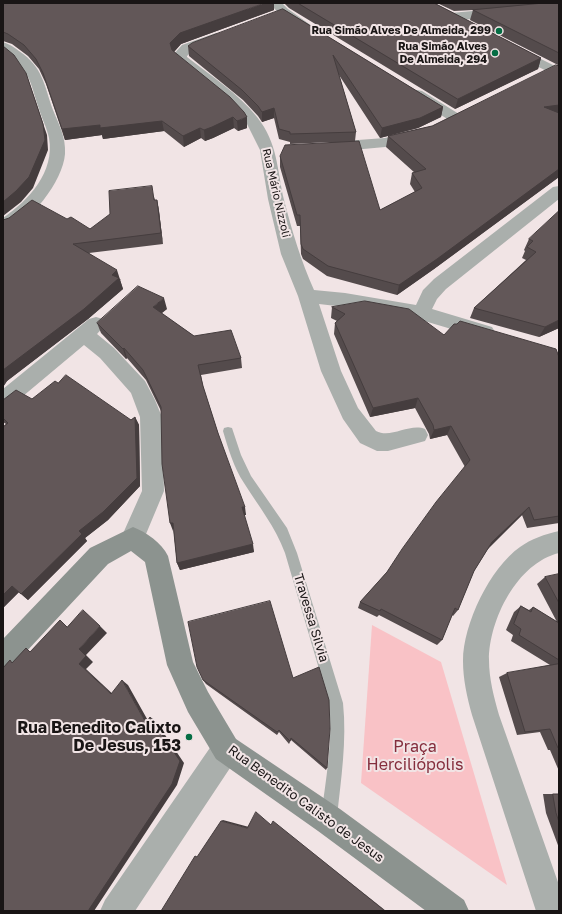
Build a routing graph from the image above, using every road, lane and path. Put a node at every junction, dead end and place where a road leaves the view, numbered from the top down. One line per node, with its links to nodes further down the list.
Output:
1 (545, 5): 2 (street); 5 (street)
2 (559, 6)
3 (280, 8): 6 (street); 9 (street)
4 (438, 10): 5 (street)
5 (452, 17): 7 (street)
6 (266, 18)
7 (472, 28)
8 (228, 32): 20 (street, Rua Mário Nizzoli)
9 (318, 33)
10 (500, 42): 12 (street)
11 (3, 46): 19 (street)
12 (555, 71): 13 (street)
13 (538, 76)
14 (406, 88): 16 (street)
15 (468, 110): 16 (street)
16 (442, 123): 17 (street)
17 (315, 148)
18 (559, 191): 21 (street)
19 (3, 226)
20 (307, 296): 21 (street); 27 (street, Rua Mário Nizzoli)
21 (421, 313): 24 (street)
22 (108, 314): 23 (street)
23 (85, 334): 25 (street); 28 (street)
24 (502, 337)
25 (3, 401)
26 (228, 431): 32 (lane, Travessa Silvia)
27 (417, 435)
28 (133, 538): 30 (street); 31 (street, Rua Benedito Calisto de Jesus)
29 (559, 542): 35 (street)
30 (3, 658)
31 (226, 749): 32 (street, Rua Benedito Calisto de Jesus); 33 (street)
32 (329, 820): 34 (street, Rua Benedito Calisto de Jesus)
33 (116, 911)
34 (453, 911)
35 (552, 911)

